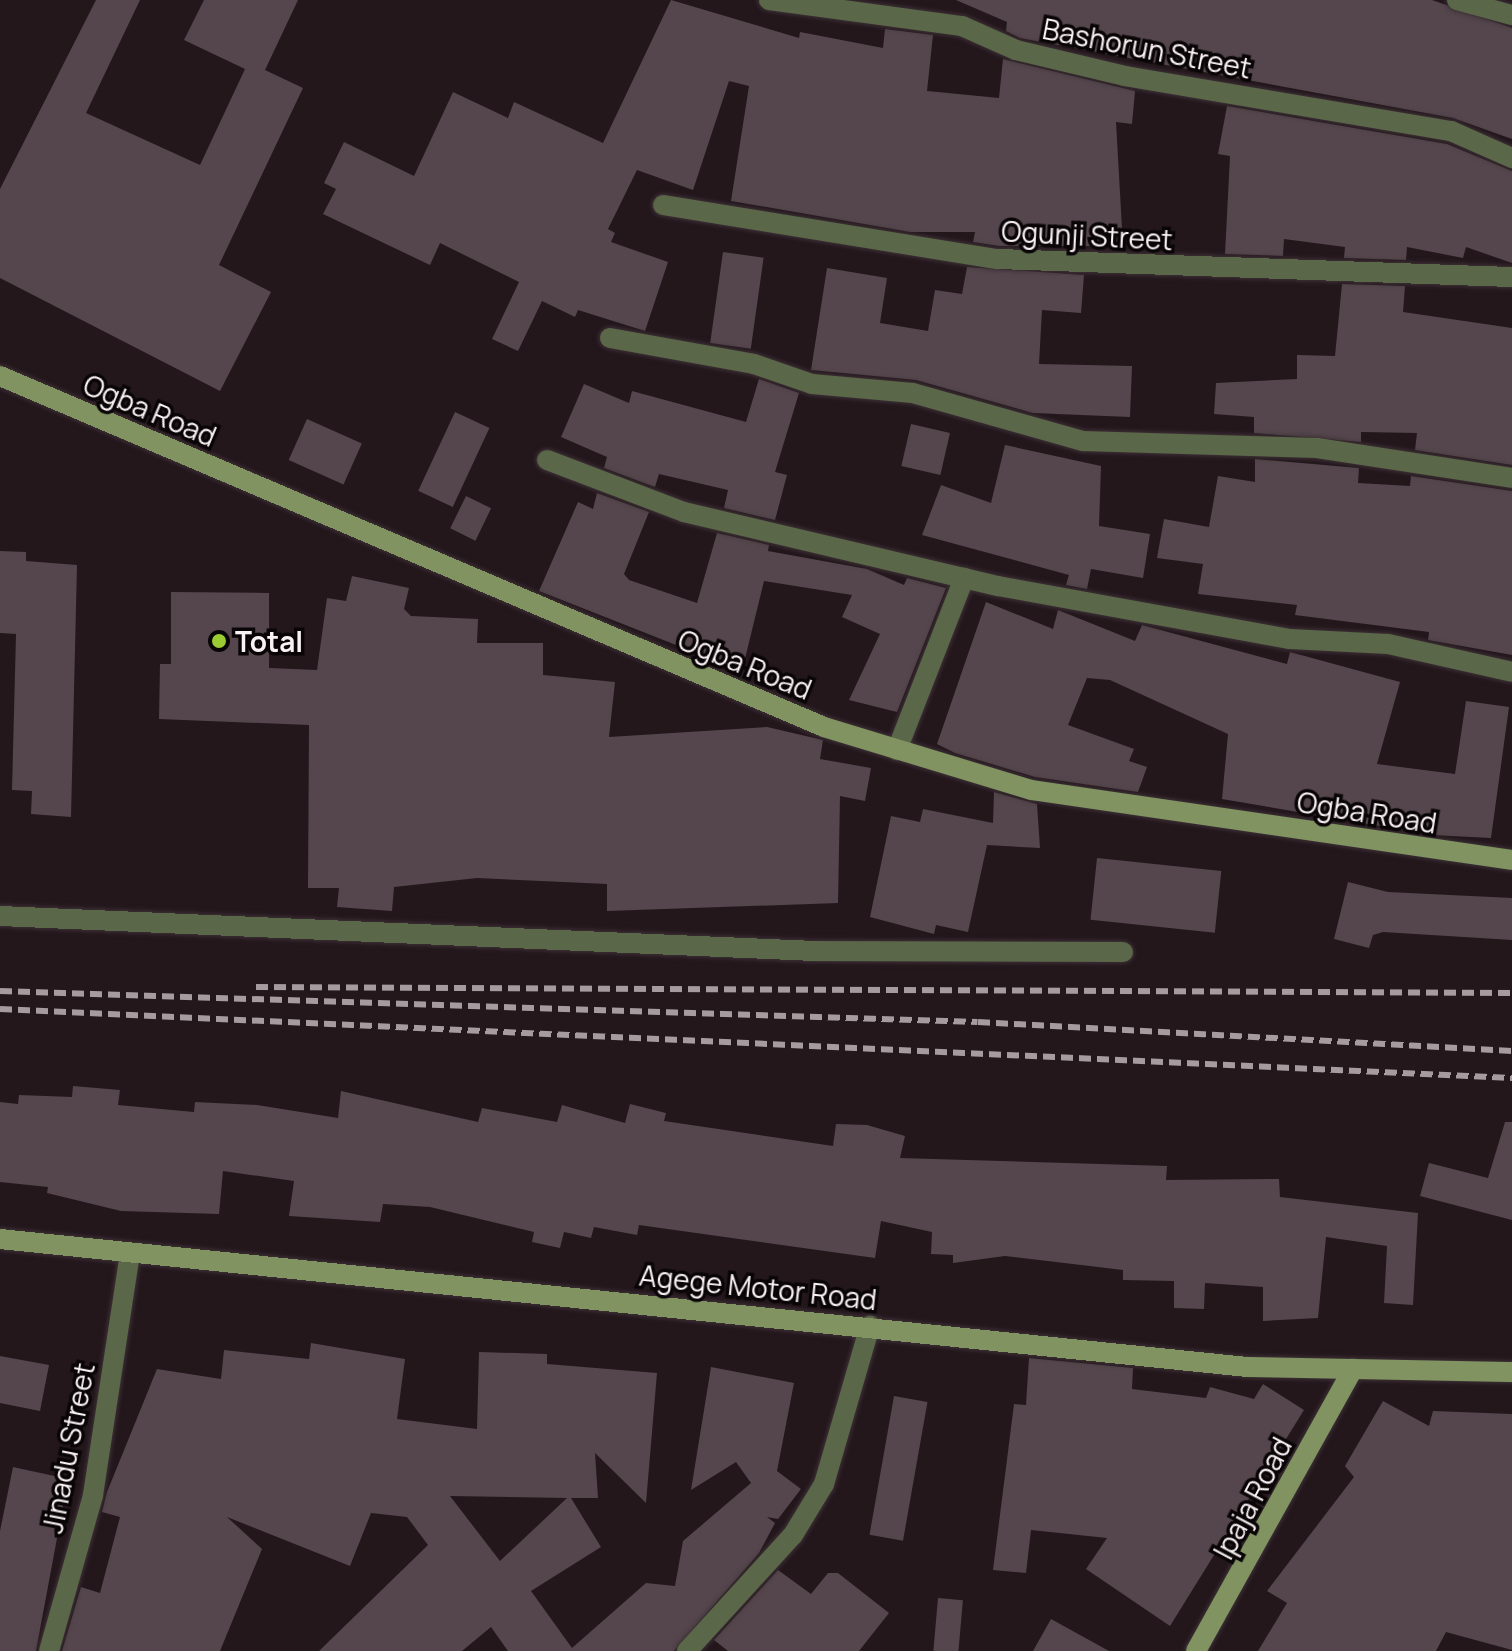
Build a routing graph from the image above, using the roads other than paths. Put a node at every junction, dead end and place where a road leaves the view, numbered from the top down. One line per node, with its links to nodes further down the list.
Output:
1 (769, 0): 4 (street, Bashorun Street)
2 (1457, 0): 3 (street)
3 (1512, 15)
4 (1512, 158)
5 (663, 205): 6 (street, Ogunji Street)
6 (1512, 277)
7 (610, 338): 10 (street)
8 (0, 376): 13 (main road, Ogba Road)
9 (547, 460): 11 (street)
10 (1512, 478)
11 (964, 578): 12 (street); 13 (street)
12 (1512, 672)
13 (897, 750): 14 (main road, Ogba Road)
14 (1512, 860)
15 (0, 916): 16 (street)
16 (1123, 952)
17 (0, 1239): 18 (main road, Agege Motor Road)
18 (130, 1253): 19 (main road, Agege Motor Road); 22 (street, Jinadu Street)
19 (870, 1326): 20 (main road, Agege Motor Road); 23 (street)
20 (1353, 1369): 21 (main road, Agege Motor Road); 24 (main road, Ipaja Road)
21 (1512, 1372)
22 (49, 1651)
23 (687, 1651)
24 (1196, 1651)

